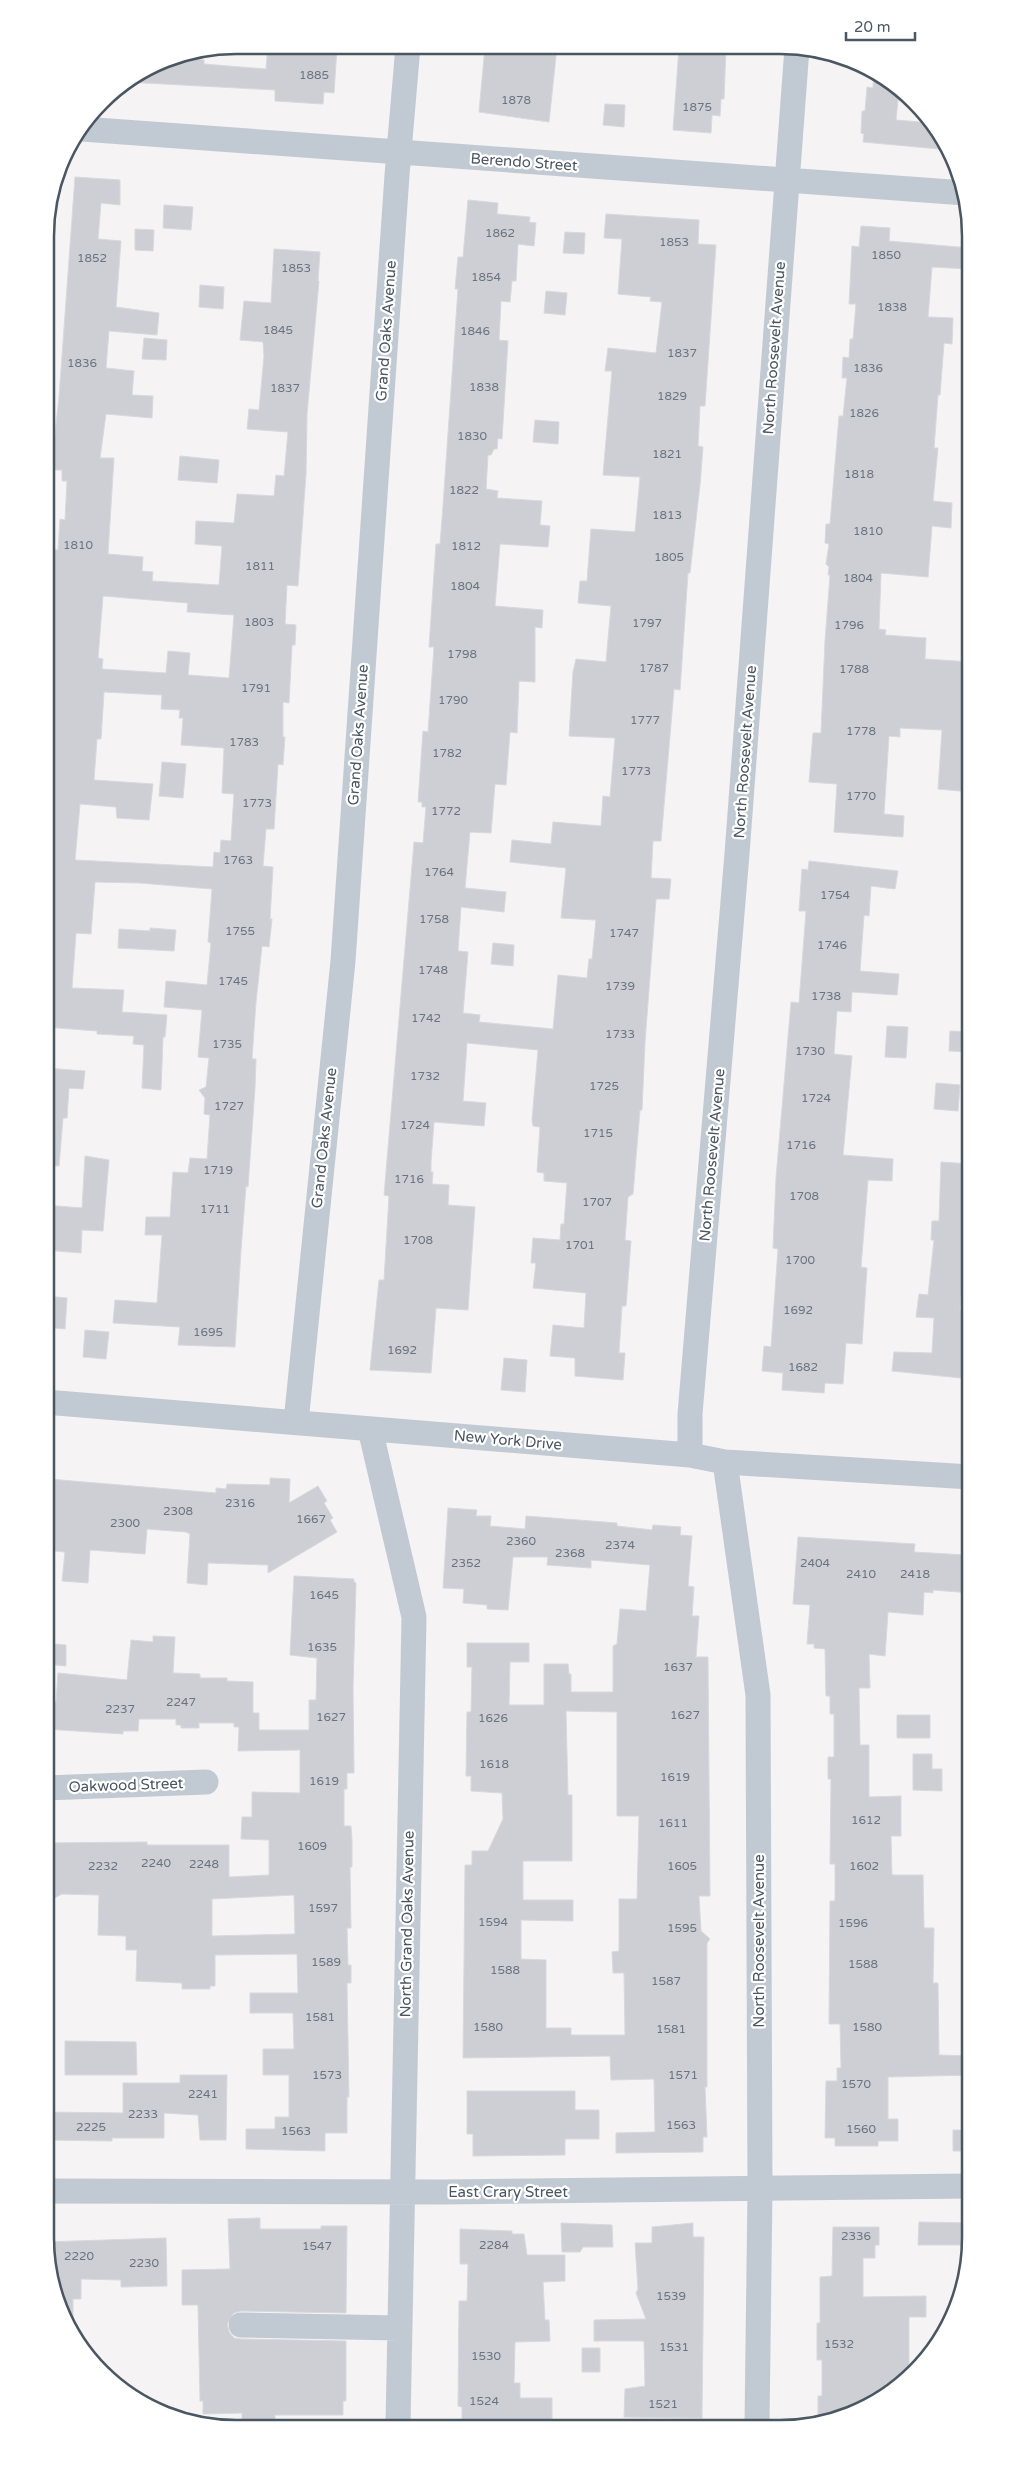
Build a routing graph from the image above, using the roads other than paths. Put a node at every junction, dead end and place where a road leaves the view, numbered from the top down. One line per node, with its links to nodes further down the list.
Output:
1 (407, 54): 4 (street, Grand Oaks Avenue)
2 (797, 54): 5 (street, North Roosevelt Avenue)
3 (88, 129): 4 (street, Berendo Street)
4 (398, 153): 5 (street, Berendo Street); 8 (street, Grand Oaks Avenue)
5 (787, 180): 6 (street, Berendo Street); 10 (street, North Roosevelt Avenue)
6 (957, 192)
7 (54, 1403): 8 (street, New York Drive)
8 (296, 1422): 9 (street, New York Drive)
9 (370, 1429): 10 (street, New York Drive); 18 (street, North Grand Oaks Avenue)
10 (690, 1455): 11 (street, New York Drive)
11 (725, 1462): 12 (street, New York Drive); 16 (street, North Roosevelt Avenue)
12 (962, 1476)
13 (206, 1782): 14 (street, Oakwood Street)
14 (54, 1788)
15 (962, 2186): 16 (street, East Crary Street)
16 (760, 2190): 18 (street, East Crary Street); 22 (street, North Roosevelt Avenue)
17 (54, 2191): 18 (street, East Crary Street)
18 (400, 2192): 20 (street, North Grand Oaks Avenue)
19 (241, 2326): 20 (street)
20 (399, 2328): 21 (street, North Grand Oaks Avenue)
21 (398, 2420)
22 (757, 2420)

